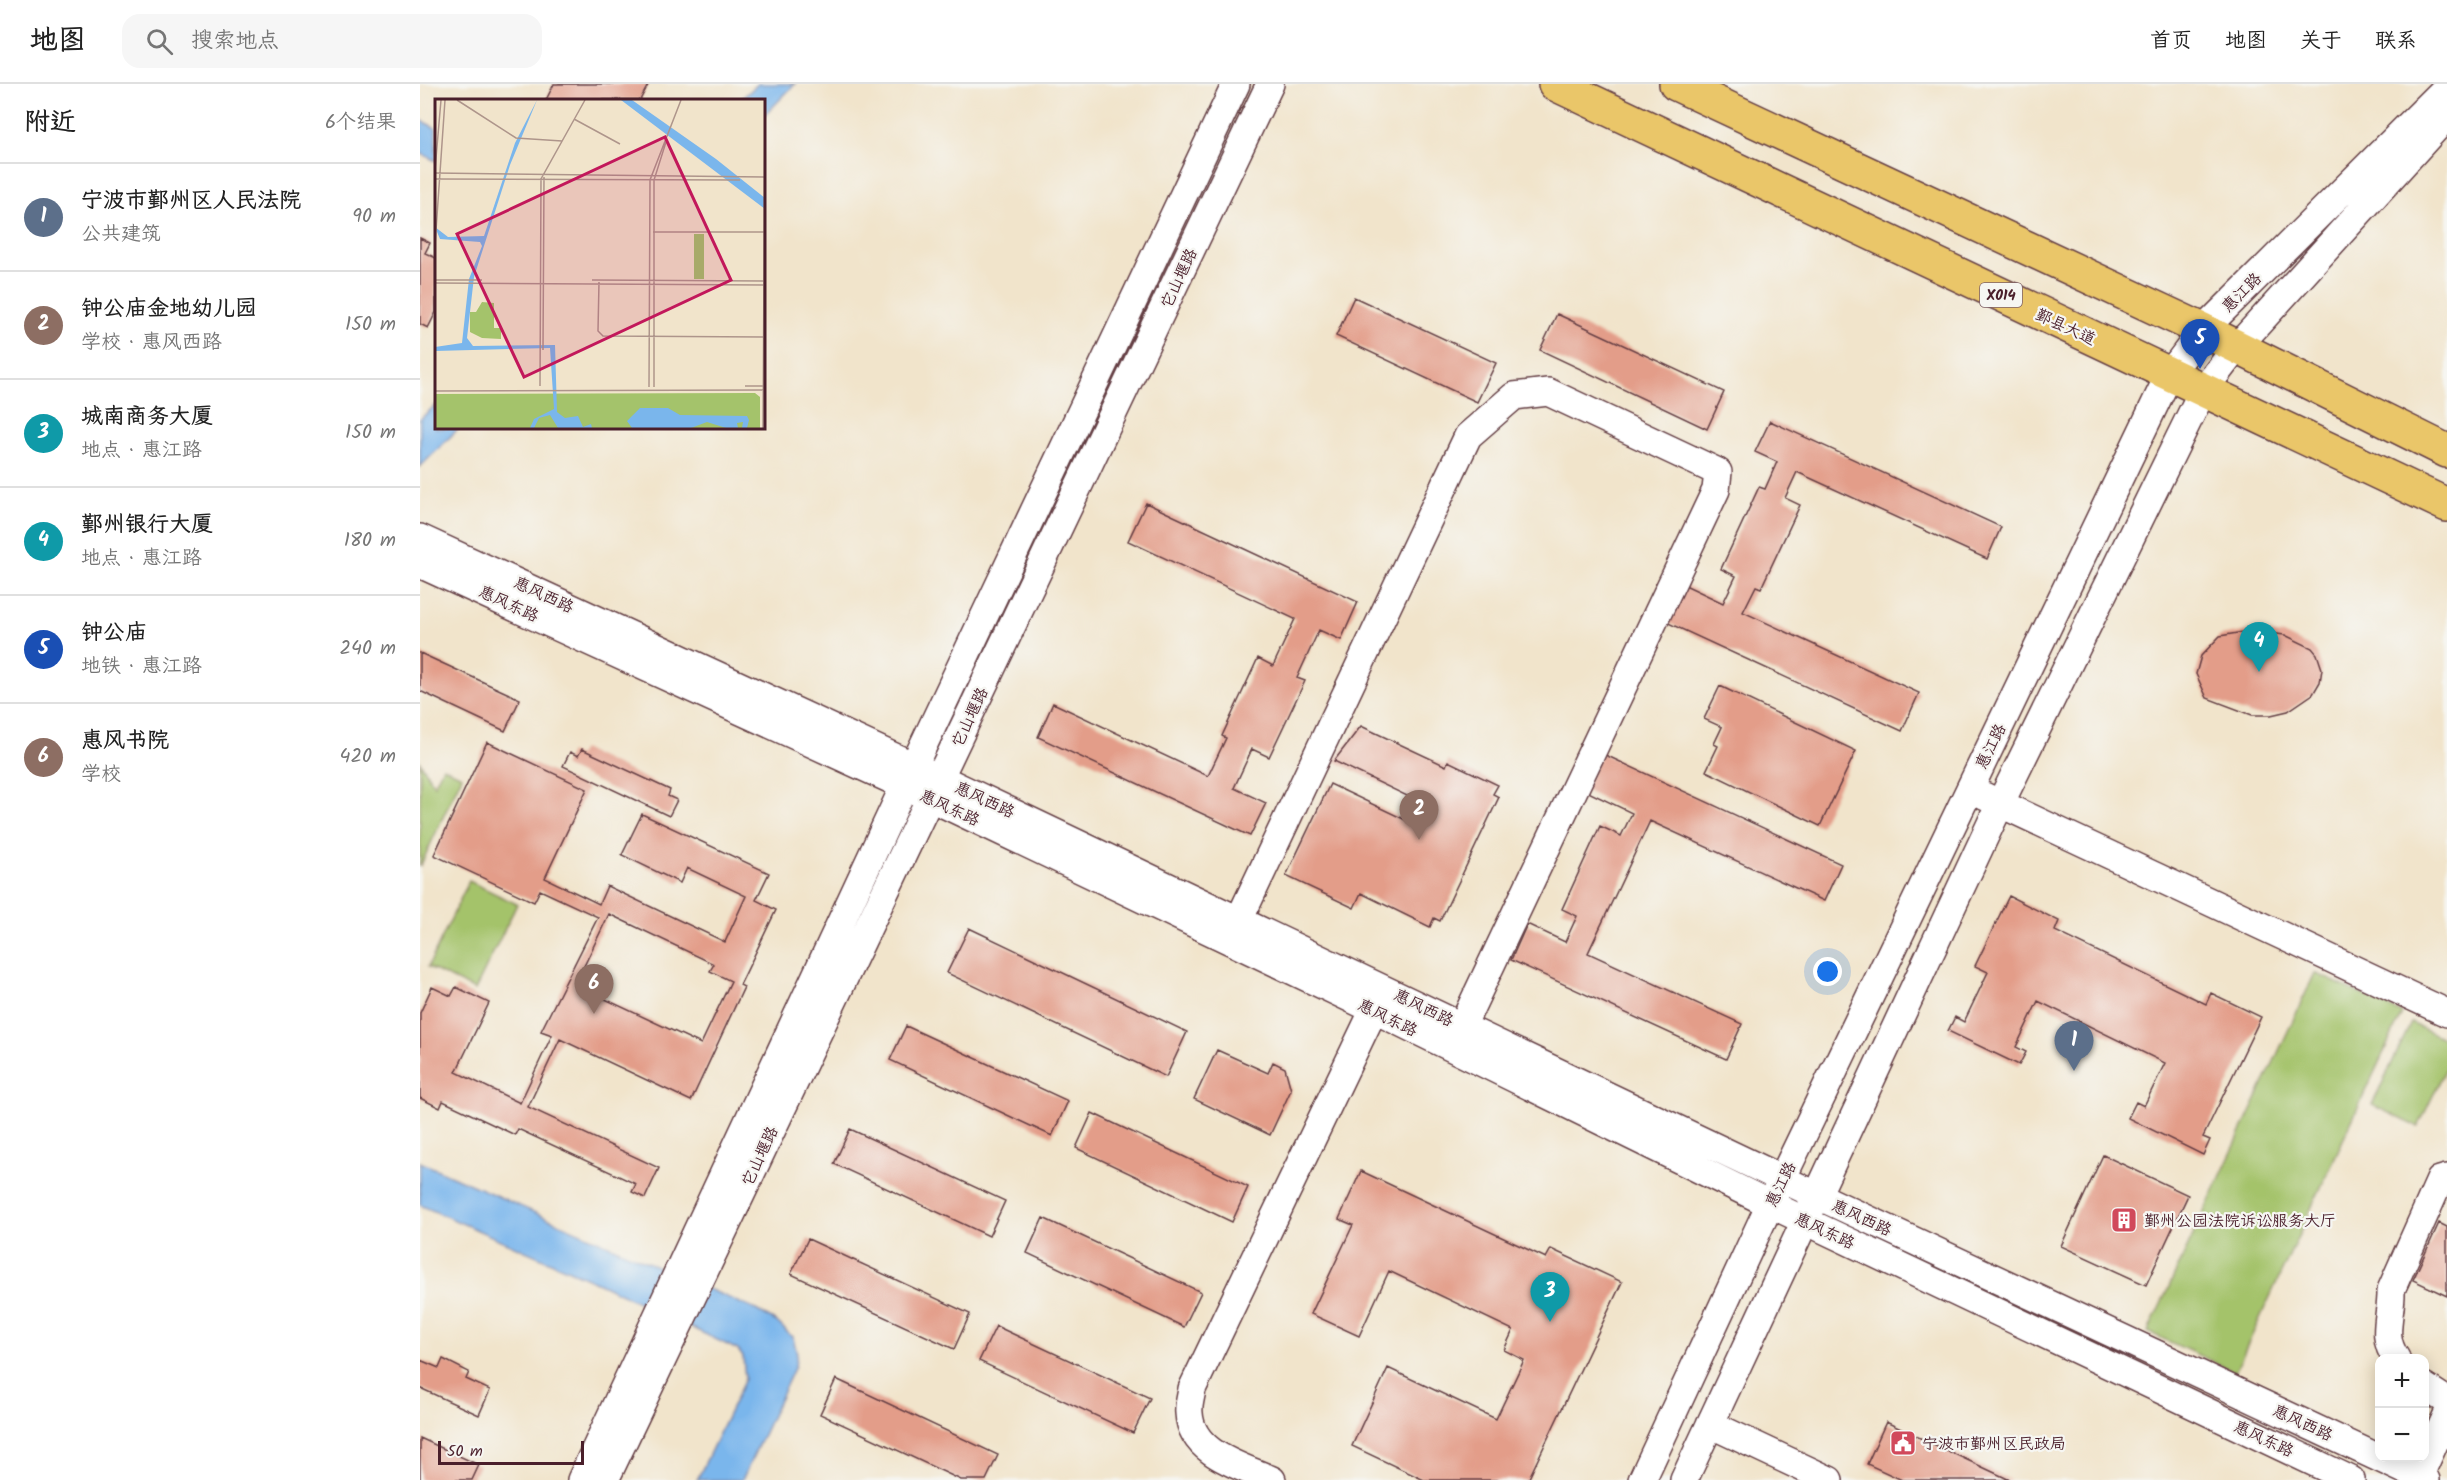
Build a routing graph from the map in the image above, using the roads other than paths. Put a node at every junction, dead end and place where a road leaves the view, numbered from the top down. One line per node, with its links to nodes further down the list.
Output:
1 (1236, 84): 15 (street, 它山堰路)
2 (1270, 84): 16 (street, 它山堰路)
3 (1555, 84): 9 (main road, 鄞县大道 / X014)
4 (1676, 84): 7 (main road)
5 (2447, 87): 7 (street, 惠江路)
6 (2447, 116): 8 (street, 惠江路)
7 (2203, 330): 8 (main road); 9 (street, 惠江路)
8 (2236, 348): 10 (street, 惠江路); 11 (main road)
9 (2169, 375): 10 (main road, 鄞县大道 / X014); 17 (street, 惠江路)
10 (2202, 392): 12 (main road, 鄞县大道 / X014); 18 (street, 惠江路)
11 (2447, 451)
12 (2447, 505)
13 (420, 538): 15 (street, 惠风西路)
14 (420, 564): 15 (street, 惠风东路)
15 (909, 776): 16 (street, 惠风东路); 34 (street, 它山堰路)
16 (935, 788): 19 (street, 惠风东路); 35 (street, 它山堰路)
17 (1970, 789): 18 (street); 24 (street, 惠江路)
18 (2000, 804): 21 (street); 25 (street, 惠江路)
19 (1234, 930): 20 (street, 惠风西路); 22 (street)
20 (1379, 999): 22 (street, 惠风西路); 36 (street)
21 (2447, 1013)
22 (1457, 1037): 24 (street, 惠风西路); 26 (street, 惠风东路)
23 (2447, 1178): 28 (street)
24 (1783, 1179): 25 (street, 惠风西路); 26 (street, 惠江路)
25 (1816, 1195): 27 (street, 惠江路); 33 (street, 惠风西路)
26 (1770, 1204): 27 (street, 惠风东路); 37 (street, 惠江路)
27 (1804, 1220): 32 (street, 惠江路); 40 (street, 惠风东路)
28 (2393, 1354)
29 (2429, 1389): 30 (street)
30 (2447, 1401)
31 (2447, 1415): 33 (street)
32 (1710, 1424): 38 (street, 惠江路); 39 (street)
33 (2423, 1478)
34 (581, 1480)
35 (605, 1480)
36 (1272, 1480)
37 (1642, 1480)
38 (1684, 1480)
39 (1829, 1480)
40 (2352, 1480)

